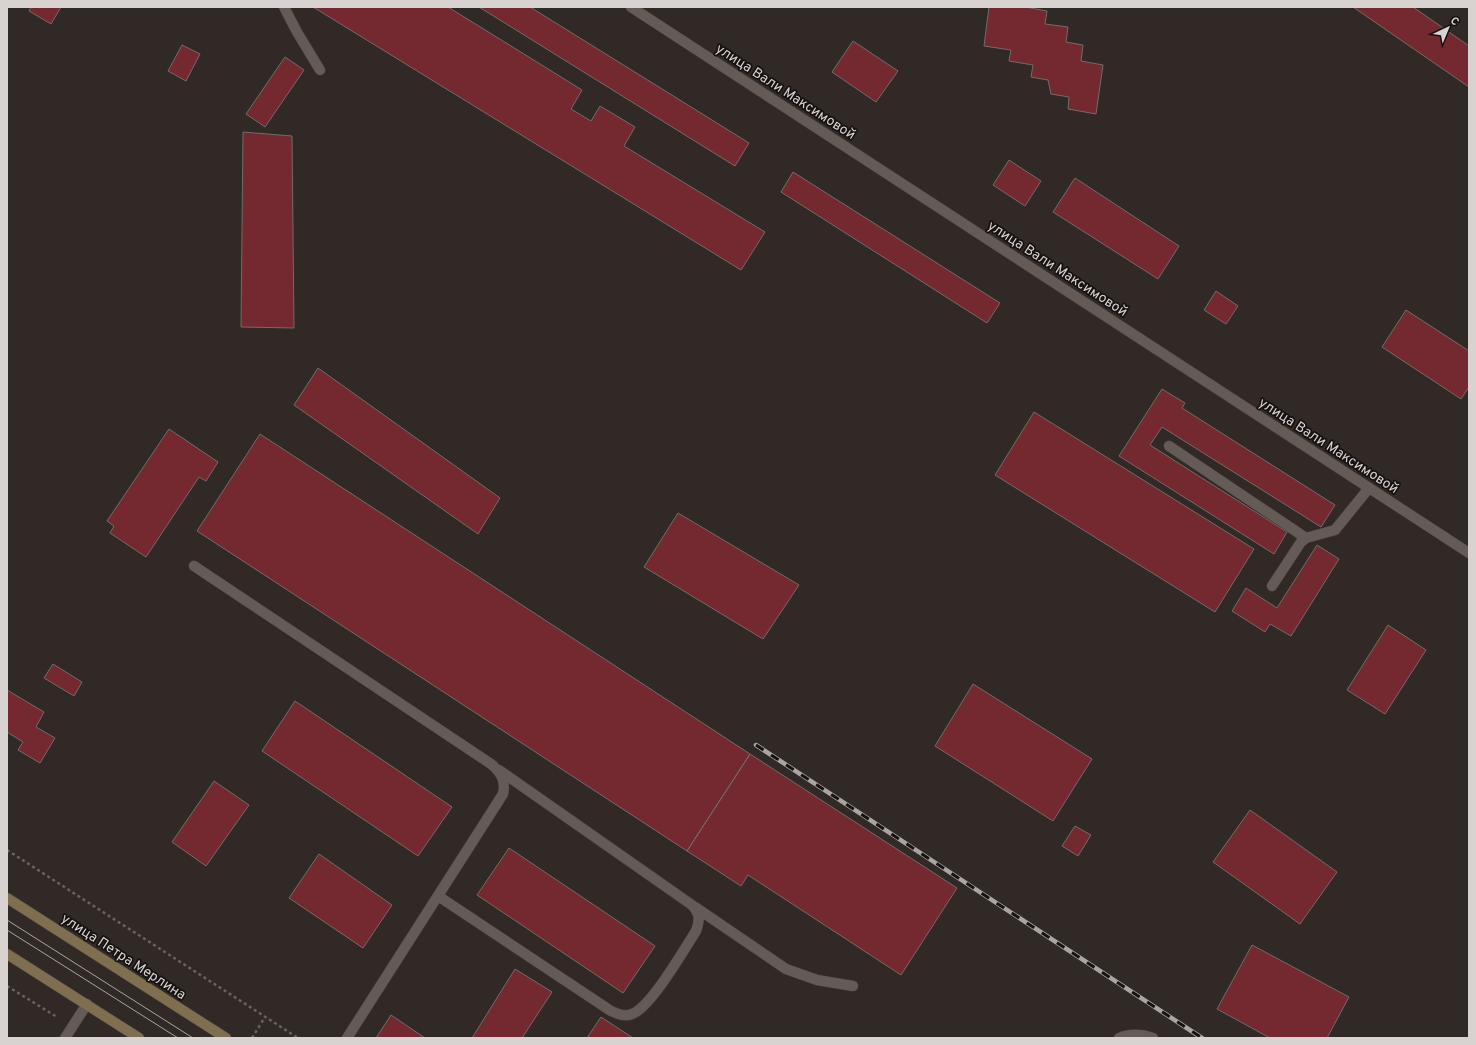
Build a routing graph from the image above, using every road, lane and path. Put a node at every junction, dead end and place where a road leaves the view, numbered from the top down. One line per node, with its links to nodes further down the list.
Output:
1 (284, 7): 3 (street)
2 (632, 7): 5 (street, улица Вали Максимовой)
3 (320, 70)
4 (1169, 446): 6 (street)
5 (1369, 488): 6 (street); 7 (street, улица Вали Максимовой)
6 (1306, 538): 9 (street)
7 (1469, 553)
8 (194, 566): 10 (street)
9 (1272, 586)
10 (497, 769): 12 (street); 14 (street)
11 (7, 850): 19 (path)
12 (438, 896): 14 (street); 25 (street)
13 (7, 898): 22 (main road, улица Петра Мерлина)
14 (692, 905): 17 (street)
15 (7, 954): 18 (main road)
16 (7, 986): 20 (path)
17 (853, 986)
18 (87, 1004): 20 (street); 21 (main road)
19 (265, 1017): 23 (path); 24 (path)
20 (66, 1036)
21 (139, 1038)
22 (226, 1038)
23 (252, 1038)
24 (298, 1038)
25 (347, 1038)
26 (1119, 1038): 27 (street)
27 (1153, 1038)

